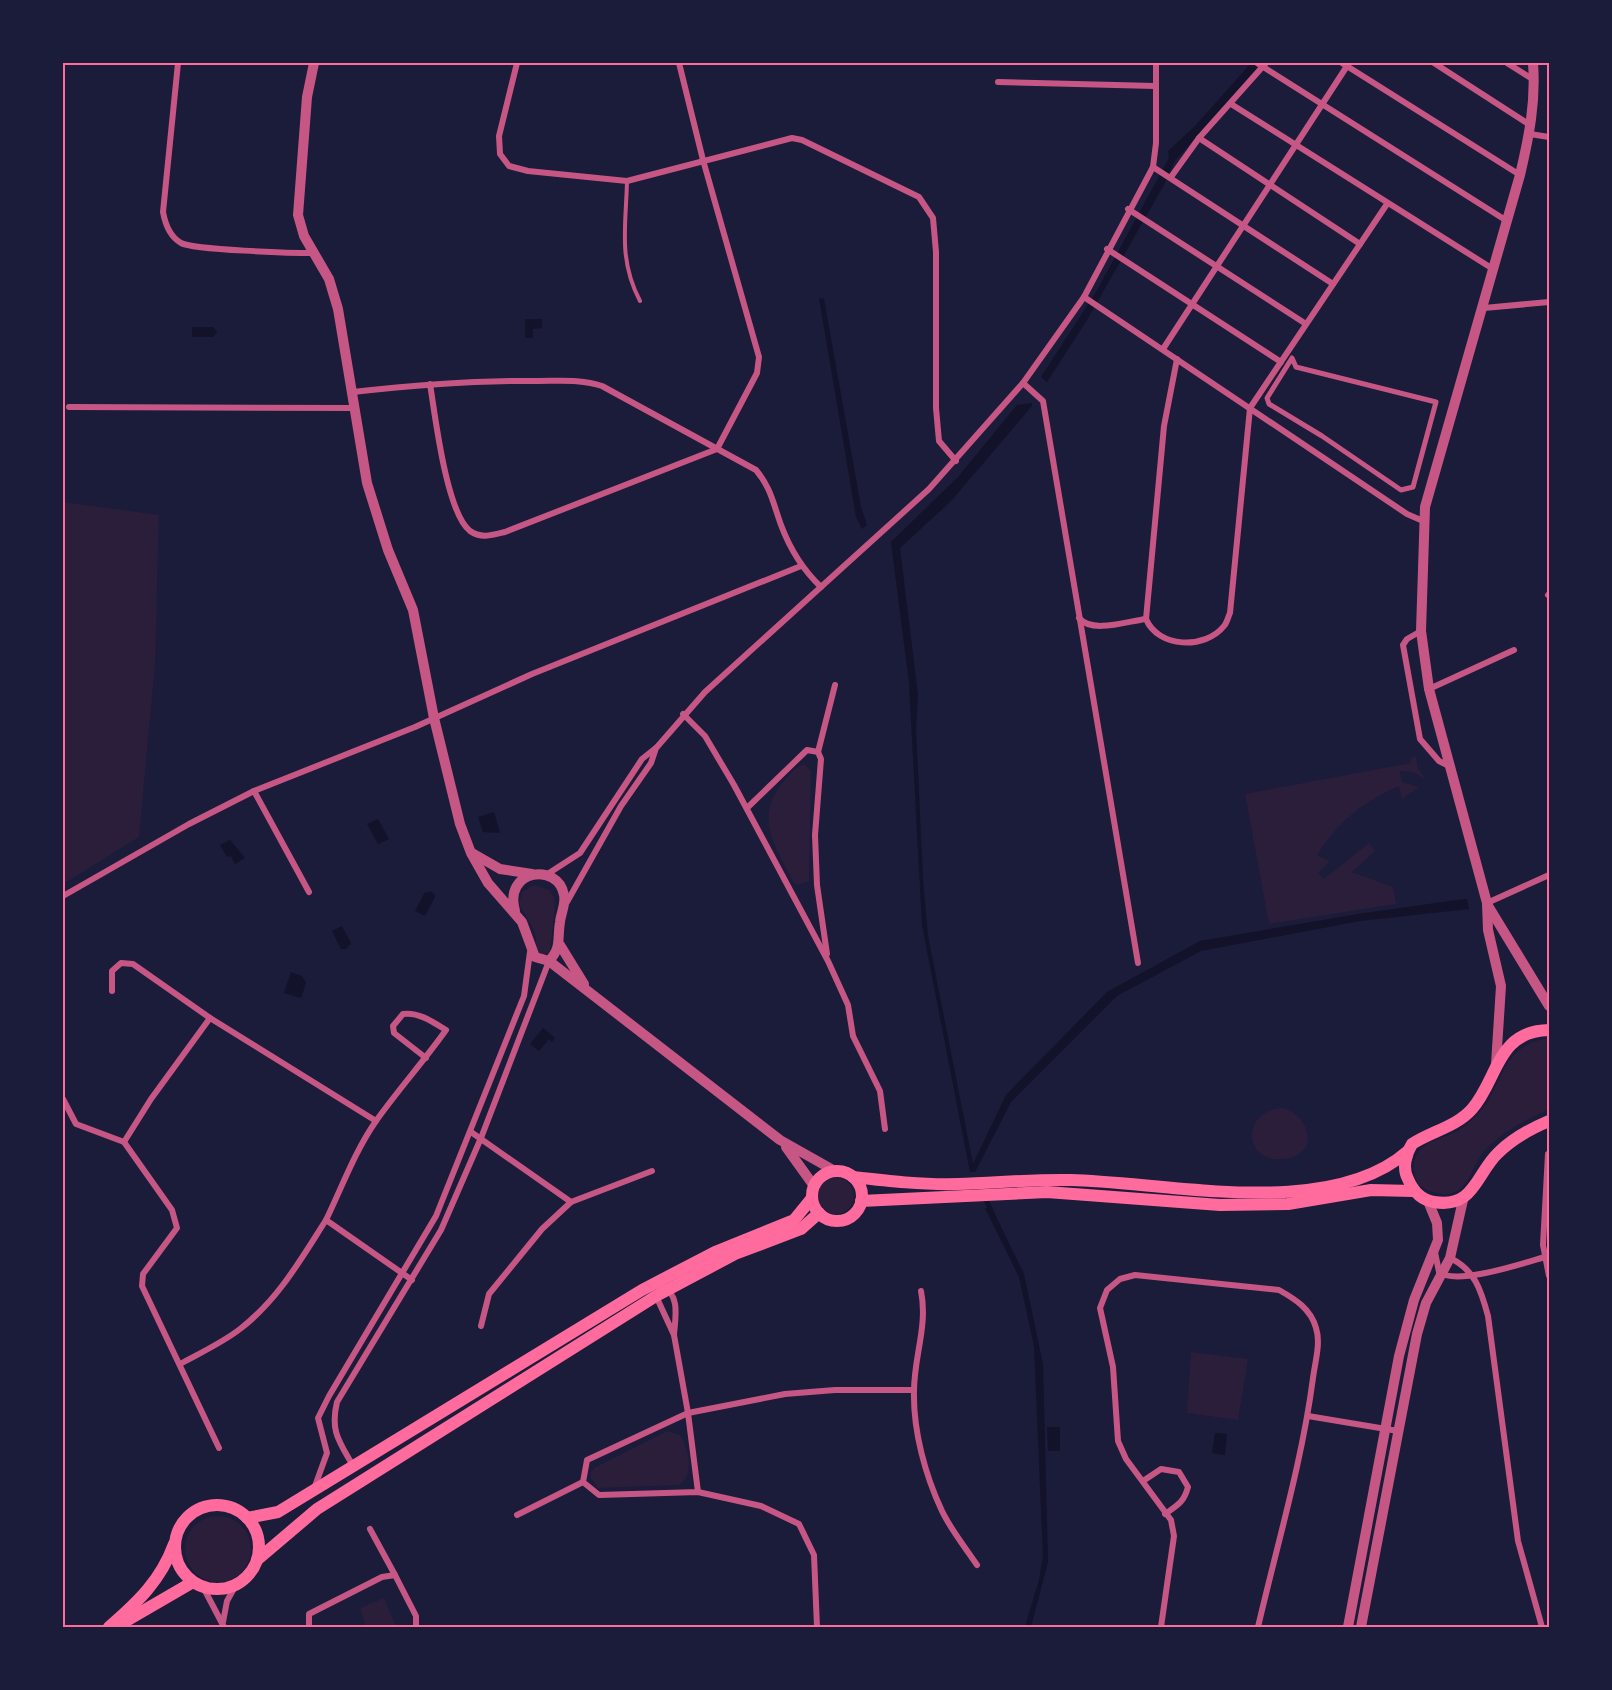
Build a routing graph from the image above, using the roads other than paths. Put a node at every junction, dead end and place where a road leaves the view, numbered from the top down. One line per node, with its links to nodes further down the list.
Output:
1 (178, 63): 32 (street)
2 (314, 63): 32 (street)
3 (517, 63): 24 (street)
4 (679, 63): 20 (street)
5 (1156, 63): 13 (street)
6 (1434, 63): 16 (street)
7 (1507, 63): 11 (street)
8 (1533, 63): 11 (street)
9 (1262, 64): 14 (street); 15 (street)
10 (1346, 64): 15 (street); 22 (street)
11 (1534, 80): 16 (street)
12 (998, 82): 13 (street)
13 (1155, 86): 21 (street)
14 (1231, 104): 18 (street); 19 (street)
15 (1322, 104): 19 (street); 28 (street)
16 (1530, 130): 17 (street); 22 (street)
17 (1549, 137)
18 (1199, 138): 23 (street); 25 (street)
19 (1296, 145): 25 (street); 26 (street)
20 (703, 160): 24 (street); 52 (street); 53 (street)
21 (1153, 167): 23 (street); 27 (street)
22 (1520, 175): 28 (street)
23 (1171, 177): 29 (street)
24 (627, 181): 37 (lane)
25 (1270, 185): 29 (street); 30 (street)
26 (1387, 204): 30 (street); 34 (street)
27 (1128, 209): 31 (street); 33 (street)
28 (1507, 222): 34 (street)
29 (1243, 226): 33 (street); 35 (street)
30 (1360, 244): 35 (street)
31 (1107, 249): 36 (street); 39 (street)
32 (315, 253): 47 (street)
33 (1216, 266): 39 (street); 41 (street)
34 (1493, 270): 40 (street)
35 (1333, 284): 41 (street)
36 (1084, 297): 42 (street); 45 (street)
37 (640, 301)
38 (1549, 302): 40 (street)
39 (1192, 304): 42 (street); 44 (street)
40 (1484, 308): 54 (street)
41 (1306, 324): 44 (street)
42 (1163, 349): 43 (street)
43 (1177, 359): 51 (street); 58 (street)
44 (1281, 362): 51 (street)
45 (1023, 383): 53 (street); 57 (street)
46 (430, 384): 47 (street); 52 (street); 52 (street)
47 (353, 392): 50 (street)
48 (1436, 402): 48 (street)
49 (69, 406): 50 (street)
50 (356, 408): 64 (street)
51 (1250, 408): 54 (street); 58 (street)
52 (717, 448): 55 (street)
53 (956, 461): 56 (street)
54 (1423, 521): 59 (street)
55 (801, 566): 56 (street); 64 (street)
56 (821, 587): 63 (street)
57 (1079, 617): 58 (street); 83 (street)
58 (1146, 619)
59 (1421, 631): 62 (street); 67 (street)
60 (1514, 650): 62 (street)
61 (835, 685): 66 (street)
62 (1429, 688): 67 (street)
63 (683, 714): 65 (street); 69 (street)
64 (434, 717): 68 (street); 70 (street)
65 (657, 747): 73 (street); 77 (street)
66 (818, 752): 69 (street); 82 (street)
67 (1449, 766): 76 (street)
68 (254, 791): 74 (street); 75 (street)
69 (747, 808): 82 (street)
70 (471, 853): 71 (street); 78 (street)
71 (534, 874): 73 (street); 78 (street)
72 (1549, 874): 76 (street)
73 (546, 875): 77 (street)
74 (309, 892)
75 (63, 896)
76 (1487, 903): 86 (street); 90 (street)
77 (564, 906): 79 (street)
78 (515, 911): 80 (street)
79 (560, 945): 81 (street); 84 (street)
80 (531, 949): 81 (street); 95 (street)
81 (549, 961): 84 (street); 96 (street)
82 (828, 961): 94 (street)
83 (1138, 963)
84 (588, 989): 97 (street)
85 (112, 991): 87 (street)
86 (1549, 1006)
87 (210, 1018): 92 (street); 98 (street)
88 (1549, 1030): 90 (main road)
89 (426, 1059): 89 (street); 92 (street)
90 (1496, 1064): 99 (main road)
91 (63, 1099): 98 (street)
92 (376, 1121): 112 (street)
93 (1549, 1121): 108 (main road)
94 (885, 1129)
95 (471, 1132): 96 (street); 117 (street)
96 (481, 1138): 110 (street); 121 (street)
97 (780, 1140): 102 (street); 106 (street)
98 (124, 1142): 127 (street)
99 (1408, 1151): 104 (main road); 105 (main road)
100 (1548, 1154): 114 (street)
101 (652, 1171): 110 (street)
102 (834, 1171): 103 (main road); 106 (main road)
103 (854, 1177): 104 (main road); 109 (main road)
104 (961, 1190): 105 (main road); 109 (main road)
105 (1413, 1191): 107 (main road)
106 (813, 1192): 111 (main road); 116 (main road)
107 (1428, 1200): 108 (main road); 113 (street)
108 (1463, 1200): 115 (street)
109 (861, 1201): 111 (main road)
110 (572, 1202): 125 (street)
111 (819, 1213): 123 (main road)
112 (326, 1220): 117 (street); 127 (street)
113 (1435, 1250): 119 (street); 131 (street)
114 (1545, 1257): 118 (street); 120 (street)
115 (1450, 1258): 118 (street); 119 (street)
116 (677, 1272): 122 (main road); 123 (street)
117 (403, 1274): 121 (street); 137 (street)
118 (1473, 1275): 119 (street); 160 (street)
119 (1443, 1276): 132 (street)
120 (1549, 1276)
121 (412, 1280): 134 (street)
122 (642, 1290): 123 (street); 134 (main road)
123 (662, 1290): 126 (street); 126 (street); 139 (main road)
124 (921, 1291): 128 (street)
125 (481, 1326)
126 (674, 1335): 129 (street)
127 (180, 1364): 133 (street)
128 (913, 1390): 129 (street); 146 (street)
129 (688, 1413): 136 (street); 138 (street)
130 (1308, 1416): 131 (street); 135 (street); 157 (street)
131 (1385, 1428): 132 (street); 158 (street)
132 (1398, 1431): 159 (street)
133 (219, 1448)
134 (354, 1467): 137 (main road); 139 (main road)
135 (1143, 1481): 140 (street); 140 (street)
136 (583, 1482): 138 (street); 141 (street)
137 (313, 1492): 142 (main road)
138 (698, 1492): 155 (street)
139 (339, 1497): 145 (main road)
140 (1165, 1514): 156 (street)
141 (517, 1515)
142 (247, 1518): 144 (main road); 145 (main road)
143 (370, 1529): 147 (street)
144 (176, 1540): 148 (main road); 151 (main road)
145 (257, 1560): 149 (main road)
146 (977, 1565)
147 (394, 1575): 153 (street); 154 (street)
148 (198, 1584): 149 (main road); 150 (street); 152 (main road)
149 (236, 1585): 150 (street)
150 (224, 1625)
151 (109, 1627)
152 (116, 1627)
153 (309, 1627)
154 (416, 1627)
155 (816, 1627)
156 (1161, 1627)
157 (1258, 1627)
158 (1348, 1627)
159 (1361, 1627)
160 (1542, 1627)

